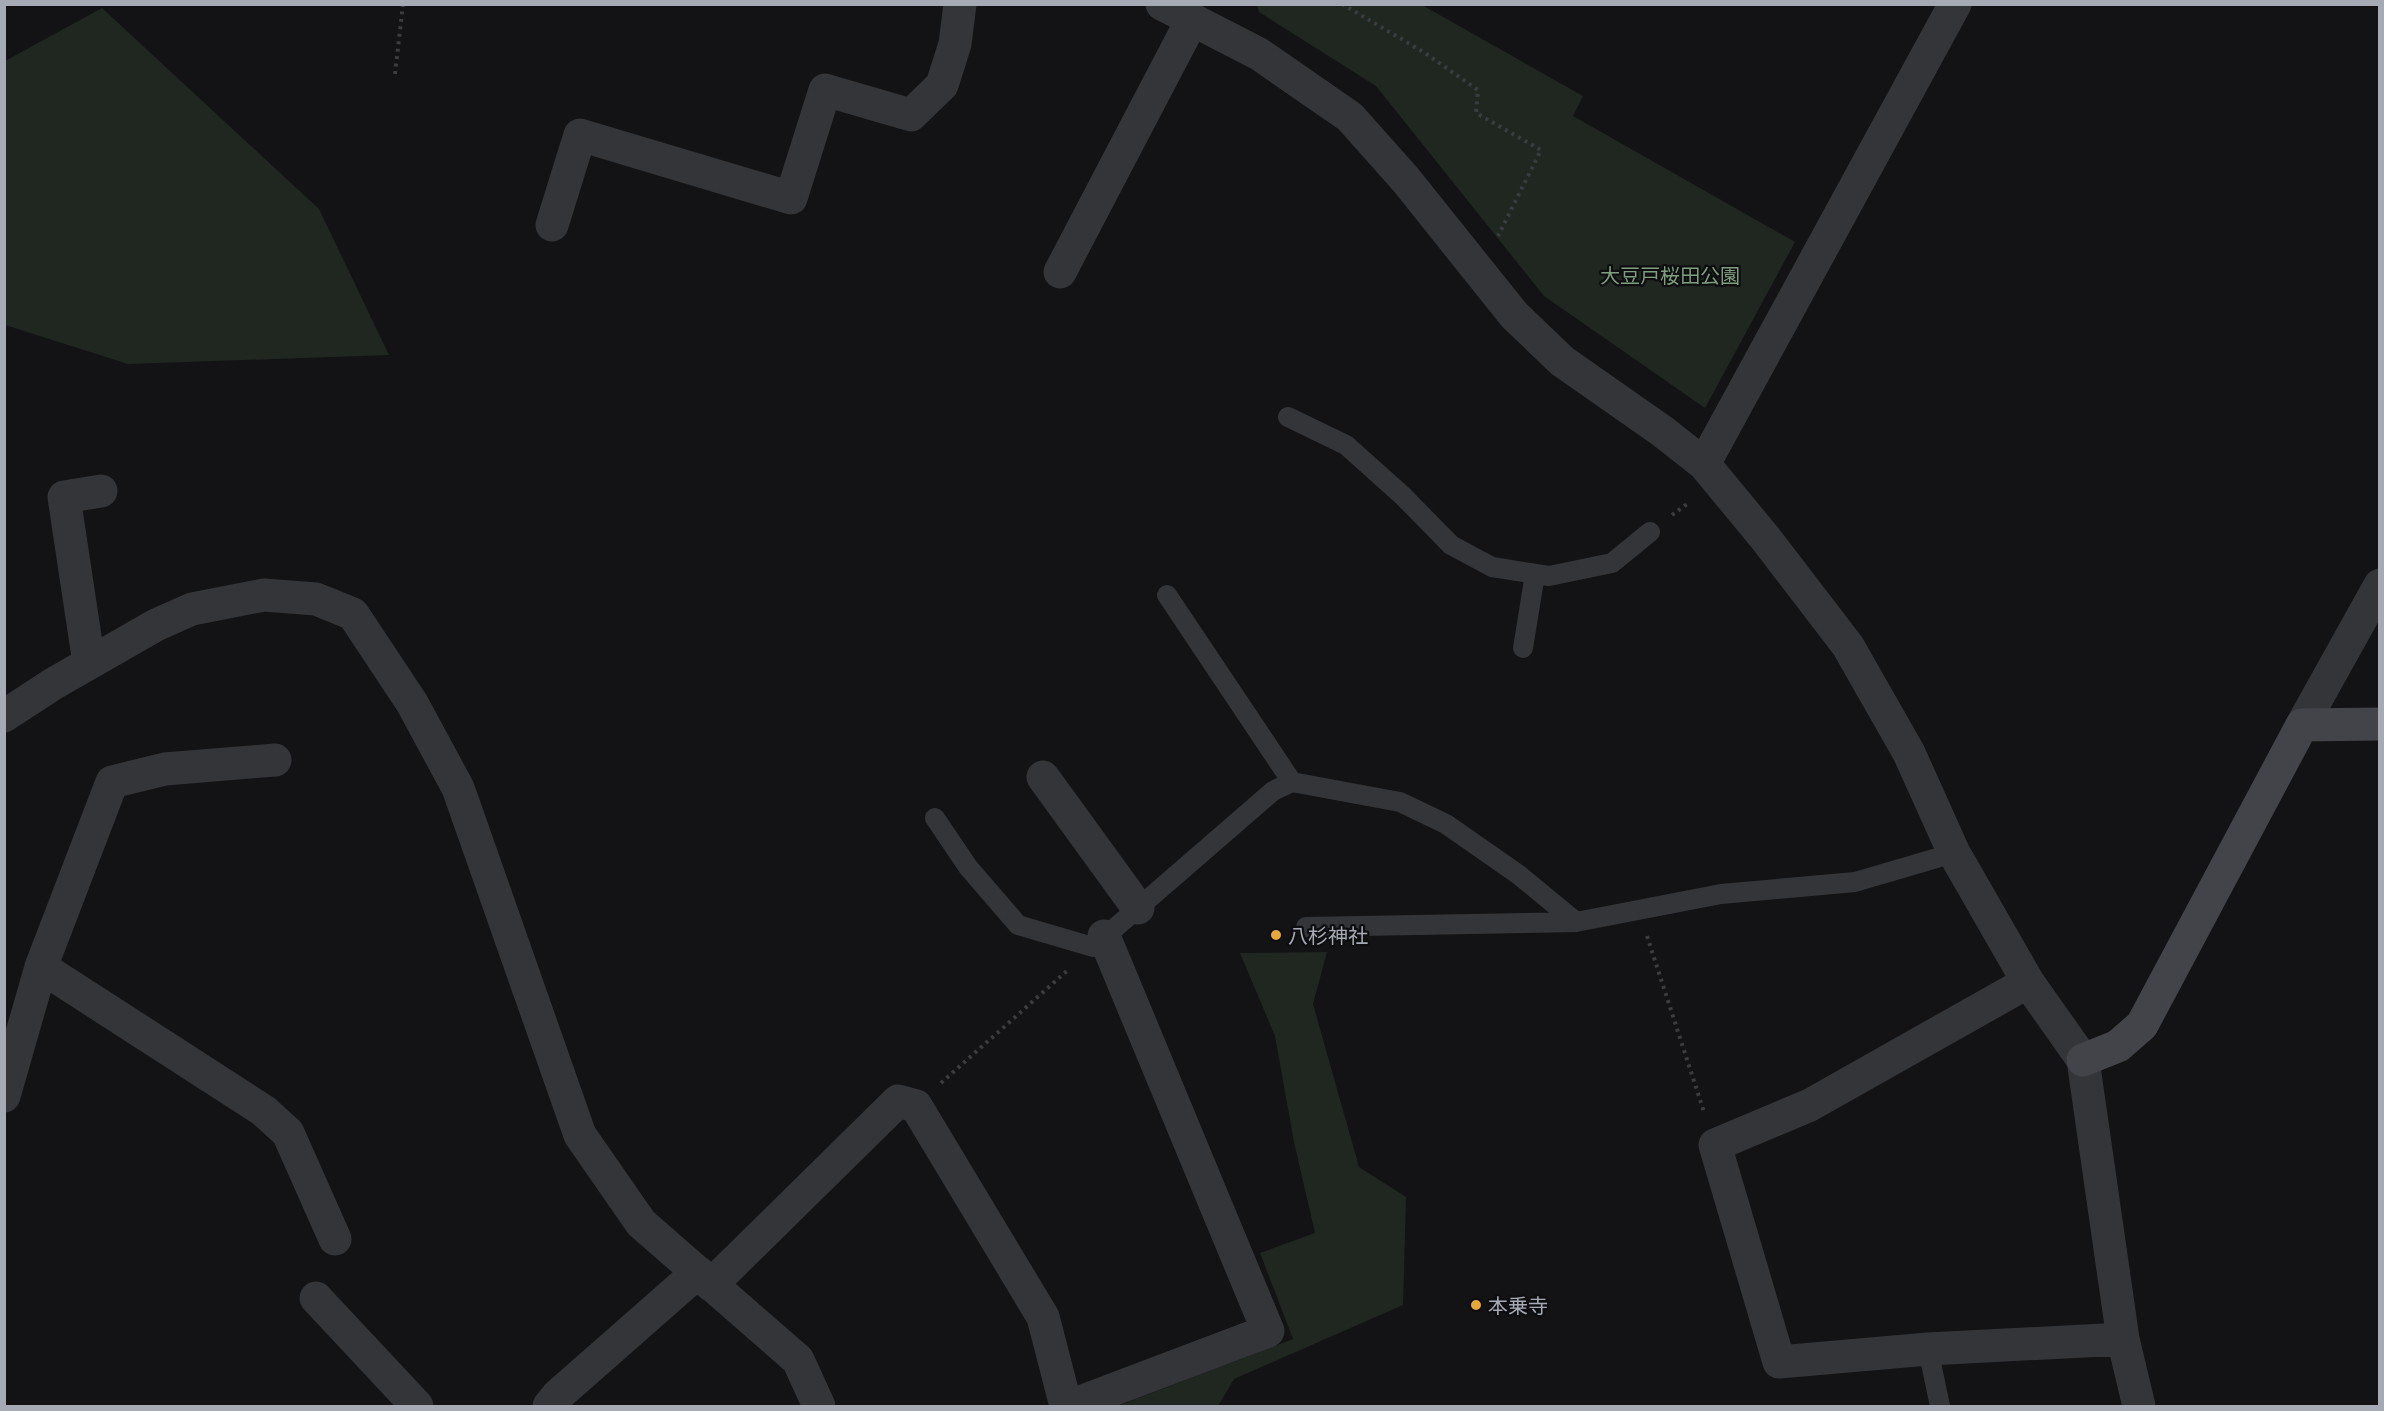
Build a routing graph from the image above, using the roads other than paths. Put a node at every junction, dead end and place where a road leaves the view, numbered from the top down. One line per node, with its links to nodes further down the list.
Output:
1 (960, 4): 5 (street)
2 (1162, 4): 4 (street)
3 (1955, 4): 8 (street)
4 (1203, 17): 6 (street); 8 (street)
5 (552, 225)
6 (1060, 272)
7 (1288, 417): 11 (lane)
8 (1710, 472): 23 (street)
9 (100, 491): 15 (street)
10 (1650, 532): 11 (lane)
11 (1535, 574): 14 (lane)
12 (2379, 585): 18 (street)
13 (1167, 595): 21 (lane)
14 (1523, 648)
15 (89, 663): 16 (street); 33 (street)
16 (4, 716)
17 (2379, 724): 18 (street)
18 (2302, 725): 30 (street)
19 (275, 760): 28 (street)
20 (1043, 777): 24 (street)
21 (1292, 782): 24 (lane); 25 (lane)
22 (935, 818): 27 (lane)
23 (1954, 853): 25 (lane); 29 (street)
24 (1138, 908): 27 (lane)
25 (1576, 922): 26 (lane)
26 (1306, 927)
27 (1098, 942): 40 (street)
28 (41, 967): 31 (street); 32 (street)
29 (2028, 982): 30 (street); 36 (street)
30 (2083, 1060): 35 (street)
31 (4, 1096)
32 (335, 1239)
33 (705, 1279): 38 (street); 39 (street); 40 (street)
34 (316, 1298): 37 (street)
35 (2123, 1339): 36 (street); 42 (street)
36 (1928, 1349): 41 (lane)
37 (417, 1407)
38 (549, 1407)
39 (819, 1407)
40 (1068, 1407)
41 (1940, 1407)
42 (2139, 1407)

